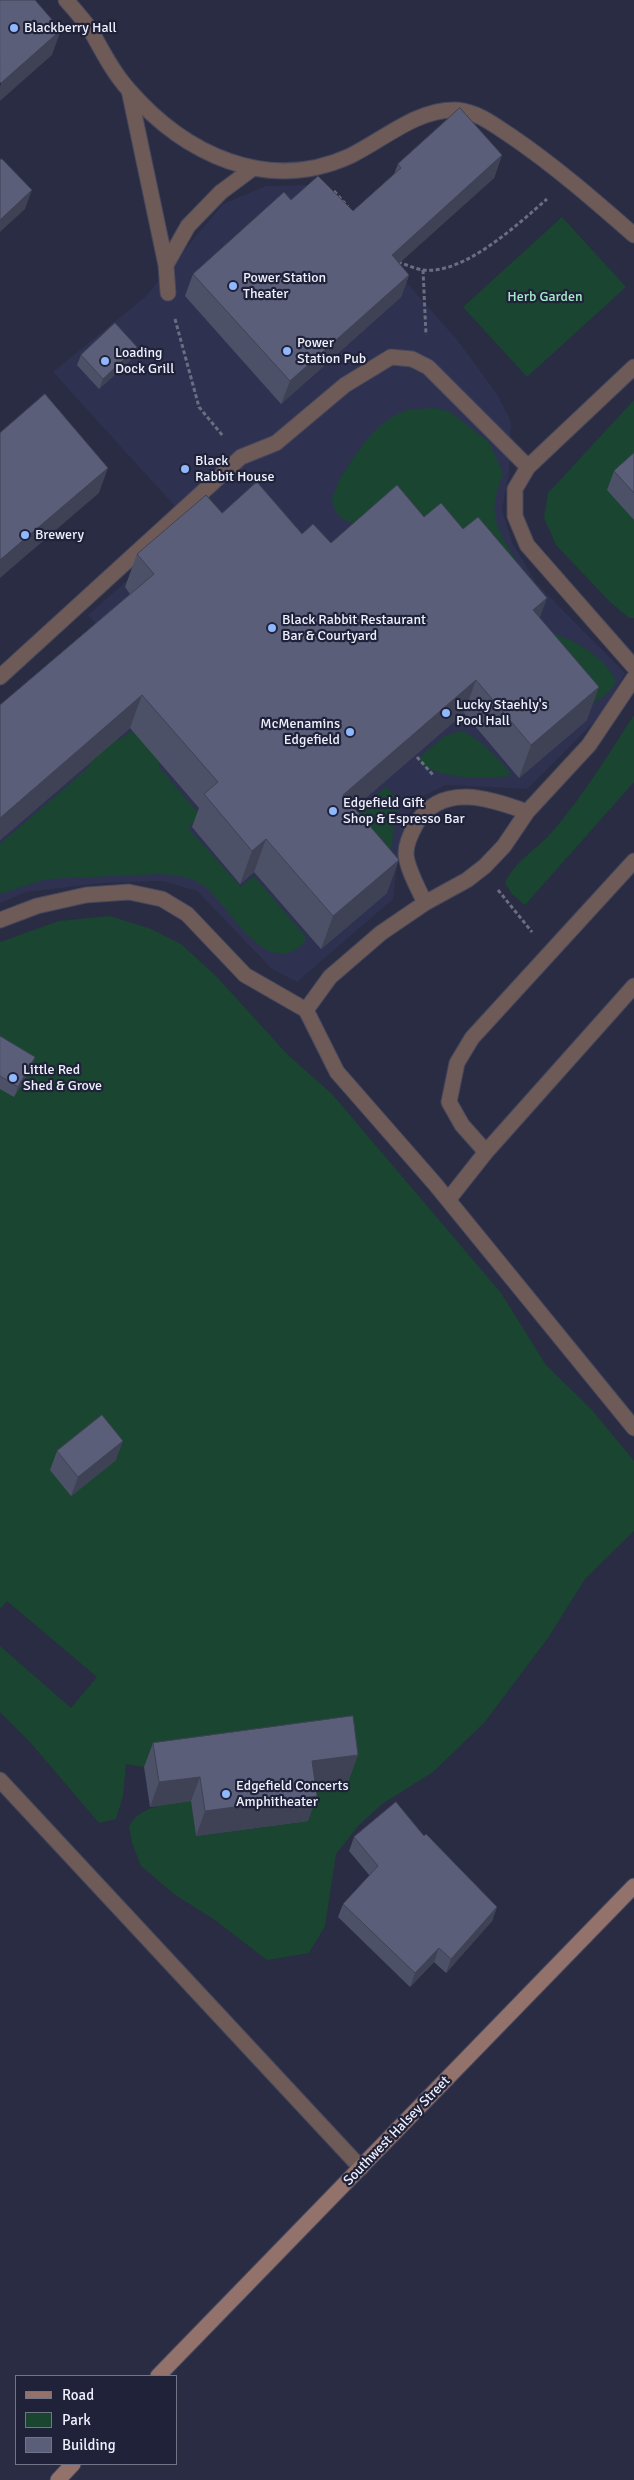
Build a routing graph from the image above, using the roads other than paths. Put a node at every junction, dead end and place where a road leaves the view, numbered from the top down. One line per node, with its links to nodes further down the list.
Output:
1 (66, 0): 2 (lane)
2 (129, 90): 3 (lane); 5 (lane)
3 (252, 169): 4 (lane); 5 (lane)
4 (634, 236)
5 (166, 265): 6 (lane)
6 (168, 293)
7 (634, 367): 8 (lane)
8 (528, 467): 9 (lane); 10 (lane)
9 (634, 667)
10 (0, 677)
11 (634, 678): 12 (lane)
12 (527, 812): 14 (lane); 14 (lane)
13 (634, 861): 18 (lane)
14 (425, 903): 17 (lane)
15 (0, 920): 17 (lane)
16 (634, 986): 18 (lane)
17 (306, 1010): 19 (lane)
18 (486, 1152): 19 (lane)
19 (448, 1200): 20 (lane)
20 (634, 1428)
21 (0, 1780): 23 (lane)
22 (634, 1886): 23 (street, Southwest Halsey Street)
23 (361, 2168): 24 (street, Southwest Halsey Street)
24 (159, 2375)
25 (72, 2465): 26 (street)
26 (58, 2480)

